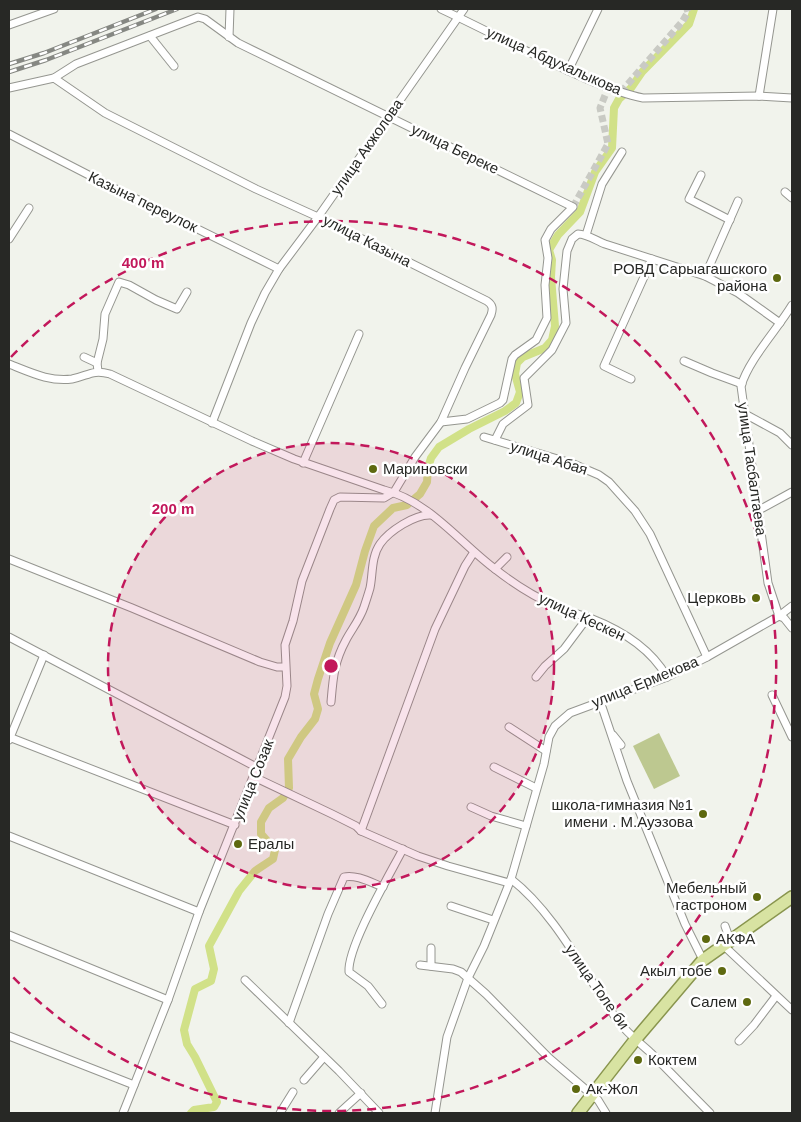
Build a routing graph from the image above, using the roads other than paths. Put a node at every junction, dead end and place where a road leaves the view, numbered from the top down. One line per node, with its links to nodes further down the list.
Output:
1 (54, 9): 8 (street)
2 (230, 9): 10 (street)
3 (441, 9): 7 (street, улица Абдухалыкова)
4 (464, 9): 7 (street, улица Акжолова)
5 (598, 9): 12 (street)
6 (773, 9): 15 (street)
7 (458, 17): 12 (street, улица Абдухалыкова); 17 (street, улица Акжолова)
8 (9, 25)
9 (150, 36): 10 (street, улица Береке); 11 (street); 13 (street)
10 (229, 37): 17 (street, улица Береке)
11 (174, 66)
12 (568, 71): 15 (street, улица Абдухалыкова)
13 (54, 78): 14 (street); 25 (street, улица Казына)
14 (9, 88)
15 (759, 96): 16 (street, улица Абдухалыкова)
16 (792, 98)
17 (388, 117): 25 (street, улица Акжолова); 43 (street, улица Береке)
18 (9, 134): 30 (street, Казына переулок)
19 (622, 152): 27 (street)
20 (701, 175): 26 (street)
21 (786, 192): 22 (street)
22 (792, 198)
23 (738, 201): 26 (street)
24 (30, 208): 28 (street)
25 (318, 217): 30 (street, улица Акжолова); 43 (street, улица Казына)
26 (730, 220): 31 (street)
27 (586, 235): 29 (street); 46 (street, улица Абая)
28 (9, 239)
29 (652, 259): 31 (street); 40 (street)
30 (279, 269): 44 (street, улица Акжолова)
31 (705, 276): 34 (street)
32 (187, 292): 39 (street)
33 (791, 310): 34 (street, улица Тасбалтаева)
34 (780, 323): 41 (street, улица Тасбалтаева)
35 (359, 334): 48 (street)
36 (84, 357): 39 (street, улица Кескен)
37 (684, 361): 41 (street)
38 (9, 364): 39 (street)
39 (98, 367): 44 (street, улица Кескен)
40 (631, 379)
41 (742, 384): 42 (street, улица Тасбалтаева)
42 (745, 414): 47 (street); 51 (street, улица Тасбалтаева)
43 (441, 422): 49 (street, улица Казына)
44 (212, 423): 48 (street, улица Кескен)
45 (484, 437): 46 (street, улица Абая)
46 (495, 440): 63 (street, улица Абая)
47 (792, 446)
48 (303, 463): 49 (street, улица Кескен)
49 (394, 492): 52 (street, улица Кескен); 64 (street, улица Созак)
50 (792, 492): 51 (street)
51 (758, 510): 58 (street, улица Тасбалтаева)
52 (431, 515): 53 (street, улица Кескен); 69 (street)
53 (474, 552): 56 (street, улица Кескен); 83 (street)
54 (506, 557): 56 (street)
55 (9, 559): 64 (street)
56 (495, 570): 59 (street, улица Кескен)
57 (792, 606): 58 (street, улица Ермекова)
58 (779, 616): 60 (street); 63 (street, улица Ермекова)
59 (588, 617): 65 (street); 66 (street, улица Кескен)
60 (792, 628)
61 (9, 637): 62 (street)
62 (44, 655): 73 (street); 77 (street)
63 (707, 657): 66 (street, улица Ермекова)
64 (285, 667): 77 (street, улица Созак)
65 (536, 677)
66 (667, 677): 68 (street, улица Ермекова)
67 (772, 695): 72 (street)
68 (600, 701): 71 (street); 75 (street, улица Ермекова)
69 (330, 702)
70 (509, 727): 75 (street)
71 (611, 732): 74 (street); 96 (street)
72 (792, 736)
73 (9, 738): 81 (street)
74 (621, 746)
75 (546, 751): 79 (street, улица Ермекова)
76 (494, 767): 79 (street)
77 (258, 768): 78 (street, улица Созак)
78 (254, 778): 81 (street, улица Созак); 83 (street, улица Толе би)
79 (536, 788): 82 (street, улица Ермекова)
80 (471, 808): 82 (street)
81 (235, 825): 90 (street, улица Созак)
82 (526, 826): 86 (street, улица Ермекова)
83 (361, 831): 85 (street, улица Толе би)
84 (9, 836): 90 (street)
85 (403, 849): 86 (street, улица Толе би); 87 (street)
86 (510, 881): 91 (street, улица Ермекова); 109 (street, улица Толе би)
87 (383, 887): 102 (street); 107 (street)
88 (792, 897): 94 (main road)
89 (451, 906): 91 (street)
90 (199, 912): 104 (street, улица Созак)
91 (493, 920): 99 (street, улица Ермекова)
92 (725, 926): 94 (street)
93 (9, 936): 104 (street)
94 (727, 943): 96 (main road); 103 (street)
95 (431, 948): 98 (street)
96 (703, 960): 109 (main road)
97 (420, 965): 98 (street)
98 (430, 966): 99 (street)
99 (468, 978): 116 (street); 121 (street, улица Ермекова)
100 (245, 980): 107 (street)
101 (376, 983): 102 (street)
102 (368, 986): 105 (street)
103 (776, 996): 106 (street); 110 (street)
104 (168, 1000): 113 (street, улица Созак)
105 (382, 1004)
106 (792, 1010)
107 (288, 1023): 111 (street)
108 (9, 1036): 113 (street)
109 (635, 1040): 116 (main road); 124 (street, улица Толе би)
110 (739, 1041)
111 (324, 1058): 112 (street); 115 (street)
112 (304, 1080)
113 (134, 1085): 117 (street, улица Созак)
114 (293, 1092): 118 (street)
115 (361, 1093): 119 (street); 120 (street)
116 (593, 1095): 122 (main road); 123 (street)
117 (123, 1113)
118 (280, 1113)
119 (339, 1113)
120 (379, 1113)
121 (434, 1113)
122 (578, 1113)
123 (606, 1113)
124 (710, 1113)

